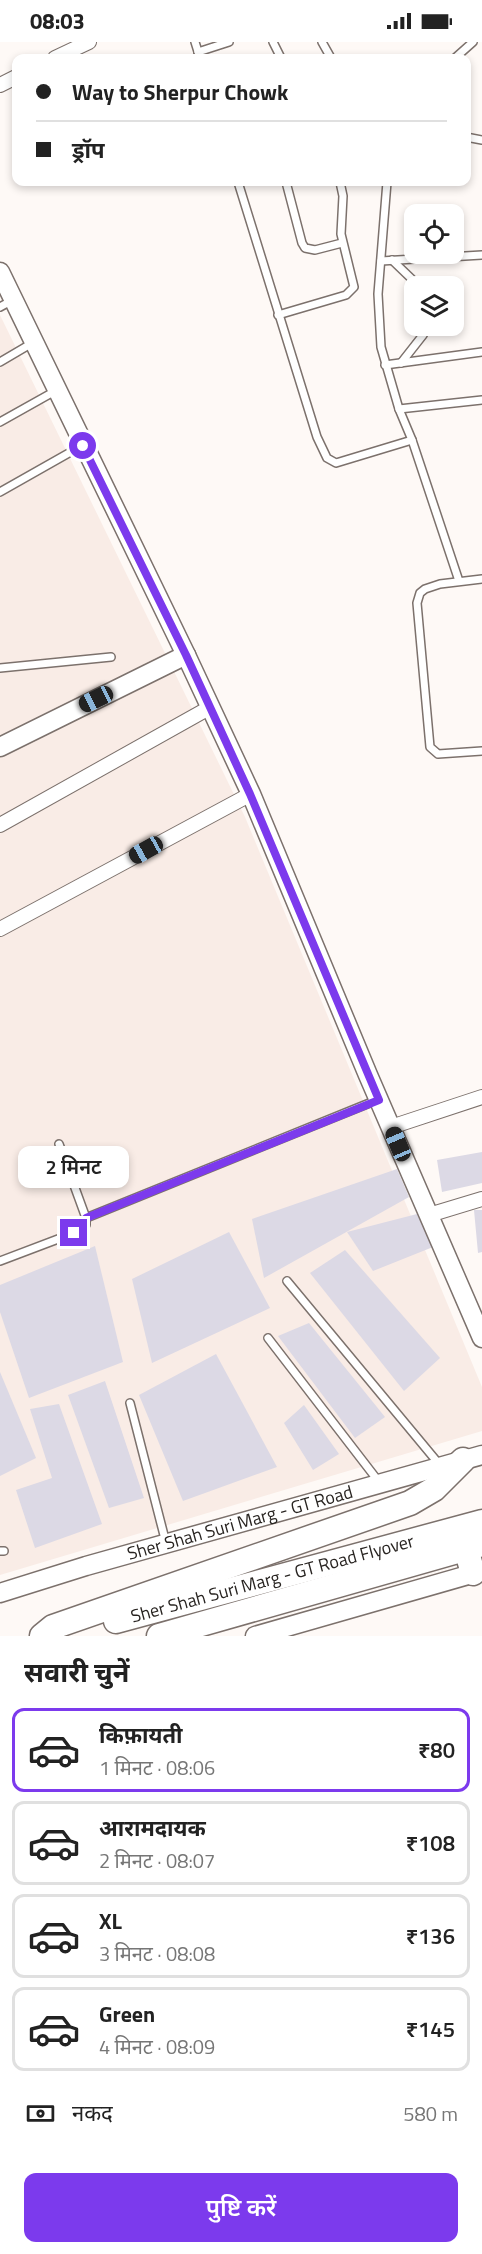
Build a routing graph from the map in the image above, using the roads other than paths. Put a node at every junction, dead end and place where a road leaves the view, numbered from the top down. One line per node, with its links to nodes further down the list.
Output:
1 (89, 42): 4 (street)
2 (229, 42): 5 (lane)
3 (473, 42): 6 (lane)
4 (64, 54)
5 (201, 54)
6 (460, 54)
7 (238, 186): 18 (lane)
8 (287, 186): 11 (lane)
9 (341, 186): 11 (lane)
10 (387, 186): 14 (lane)
11 (342, 243): 18 (lane)
12 (482, 255): 13 (lane)
13 (392, 260): 14 (lane); 16 (lane)
14 (381, 261): 24 (lane)
15 (0, 272): 17 (street)
16 (409, 276)
17 (7, 304): 20 (street)
18 (279, 315): 29 (lane)
19 (422, 336): 23 (lane)
20 (34, 342): 22 (lane); 25 (street)
21 (482, 352): 23 (lane)
22 (0, 362)
23 (401, 363): 24 (lane)
24 (385, 365): 27 (lane)
25 (57, 390): 28 (lane); 30 (street)
26 (482, 400): 27 (lane)
27 (399, 409): 29 (lane)
28 (0, 422)
29 (412, 440): 33 (lane)
30 (83, 446): 31 (lane); 34 (street)
31 (0, 492)
32 (482, 579): 33 (lane)
33 (459, 581): 39 (lane)
34 (186, 655): 37 (street); 38 (street)
35 (111, 657): 36 (lane)
36 (0, 668)
37 (209, 708): 40 (street); 41 (street)
38 (0, 747)
39 (482, 751)
40 (250, 794): 42 (street); 44 (street)
41 (0, 825)
42 (0, 929)
43 (482, 1097): 45 (street)
44 (379, 1100): 45 (street); 49 (lane)
45 (391, 1127): 48 (street)
46 (59, 1144): 49 (lane)
47 (482, 1198): 48 (street)
48 (429, 1215): 53 (street)
49 (86, 1218): 50 (lane)
50 (0, 1261)
51 (287, 1281): 55 (lane)
52 (268, 1338): 56 (lane)
53 (482, 1338)
54 (130, 1403): 58 (lane)
55 (462, 1460): 56 (street, Sher Shah Suri Marg - GT Road); 62 (highway)
56 (379, 1482): 58 (street, Sher Shah Suri Marg - GT Road)
57 (482, 1522): 63 (highway, Sher Shah Suri Marg - GT Road Flyover)
58 (166, 1543): 61 (street, Sher Shah Suri Marg - GT Road)
59 (474, 1547): 60 (highway); 64 (highway, Sher Shah Suri Marg - GT Road Flyover)
60 (472, 1576): 65 (street)
61 (0, 1593)
62 (42, 1636)
63 (61, 1636)
64 (159, 1636)
65 (255, 1636)

